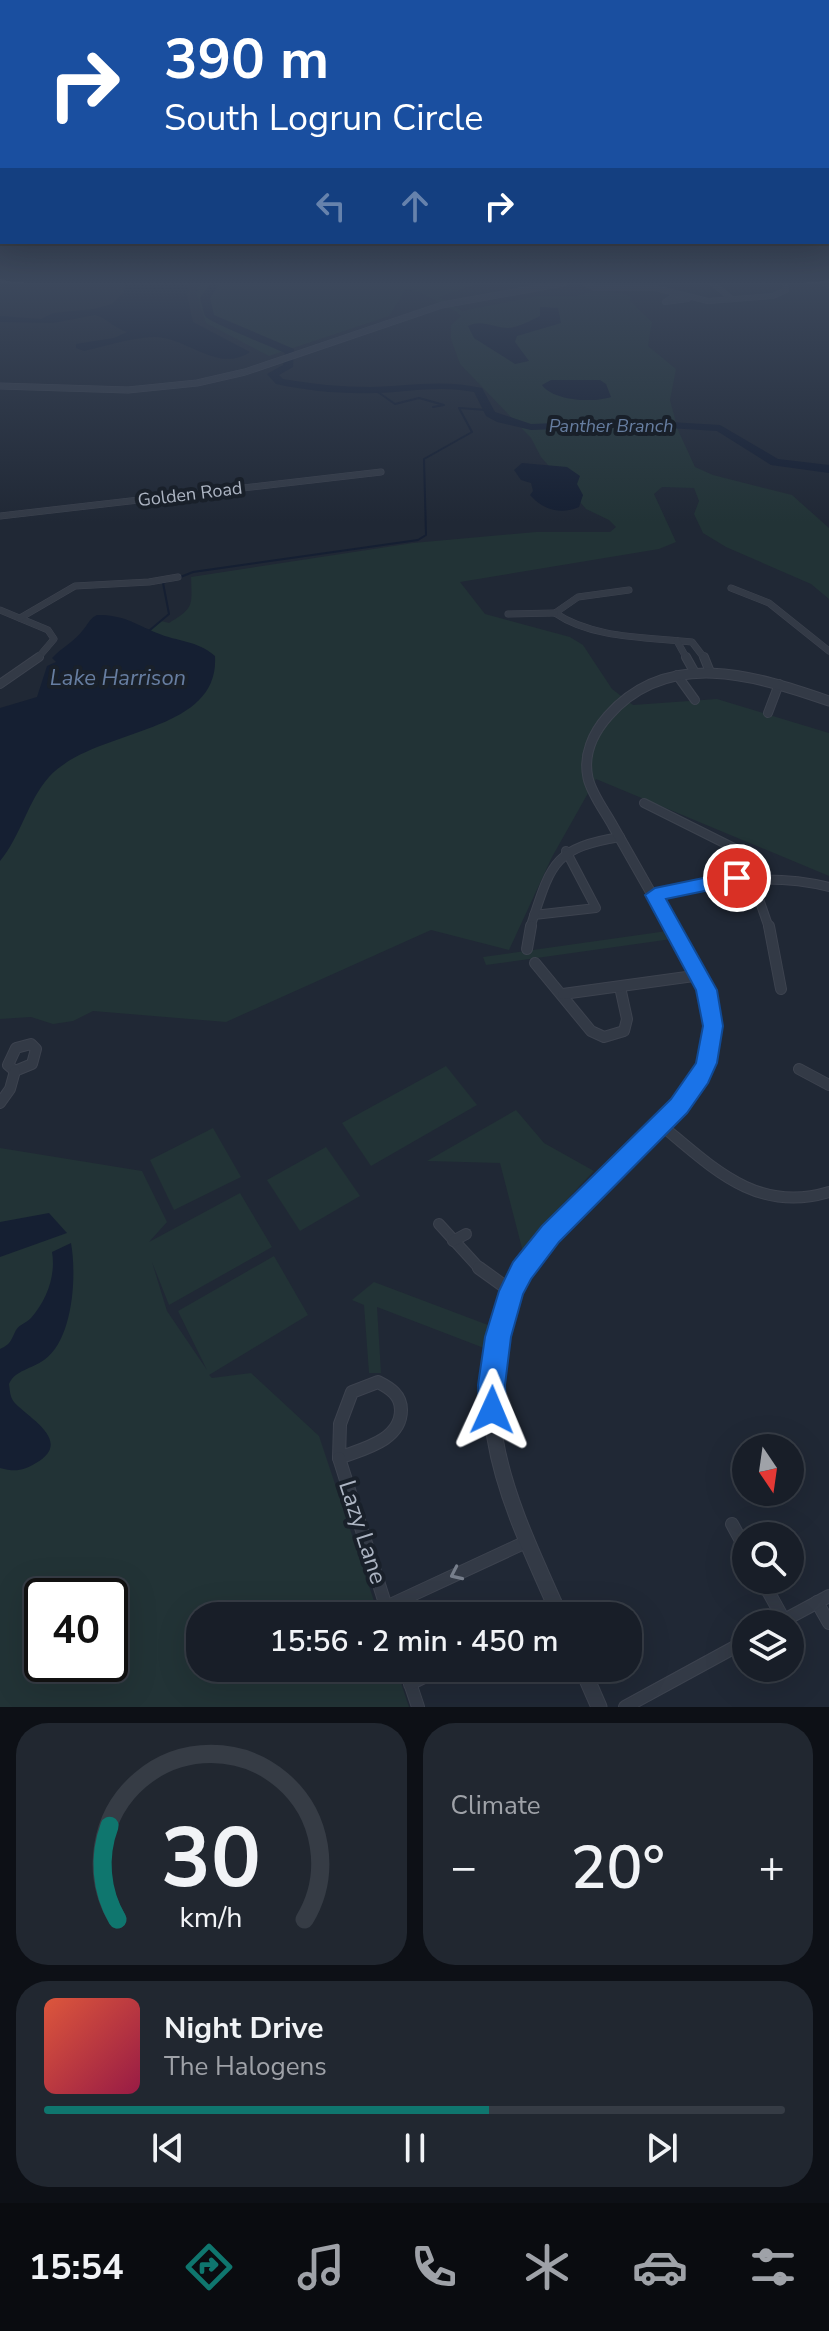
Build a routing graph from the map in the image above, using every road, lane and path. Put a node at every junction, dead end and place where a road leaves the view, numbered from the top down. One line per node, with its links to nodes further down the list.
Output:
1 (272, 363): 2 (street)
2 (0, 386)
3 (381, 472): 4 (street, Golden Road)
4 (0, 516)
5 (178, 577): 11 (street)
6 (731, 588): 13 (street)
7 (629, 590): 9 (street)
8 (0, 610): 11 (street)
9 (555, 613): 10 (street); 12 (street)
10 (508, 614)
11 (20, 618): 17 (street)
12 (677, 640): 14 (street); 15 (street)
13 (829, 651)
14 (710, 672): 15 (street); 18 (street)
15 (695, 673): 16 (street)
16 (677, 675): 19 (street); 23 (street)
17 (1, 683)
18 (779, 684): 20 (street); 21 (street)
19 (695, 700)
20 (829, 701)
21 (768, 713)
22 (644, 803): 25 (street)
23 (620, 837): 24 (street); 27 (street)
24 (566, 851): 28 (street); 28 (street)
25 (752, 877): 26 (street); 27 (street); 33 (street)
26 (829, 887)
27 (655, 895): 31 (street)
28 (534, 915): 29 (street)
29 (527, 949)
30 (535, 963): 34 (street)
31 (701, 975): 32 (street); 39 (street)
32 (620, 987): 34 (street); 34 (street)
33 (781, 989)
34 (563, 994)
35 (799, 1069): 37 (street)
36 (15, 1071): 38 (street)
37 (829, 1085)
38 (0, 1103)
39 (661, 1125): 40 (street); 44 (street)
40 (829, 1192)
41 (439, 1224): 43 (street)
42 (466, 1234): 43 (street)
43 (453, 1241): 44 (street)
44 (511, 1291): 46 (street)
45 (339, 1458): 45 (street, Lazy Lane); 48 (street, Lazy Lane)
46 (526, 1542): 49 (street, Lazy Lane, one-way to 49); 50 (street)
47 (823, 1599): 51 (street); 52 (street)
48 (385, 1602)
49 (406, 1602)
50 (551, 1602)
51 (802, 1610)
52 (829, 1623)
53 (732, 1649): 59 (street)
54 (414, 1682): 56 (street)
55 (588, 1682): 58 (street)
56 (410, 1684): 57 (street)
57 (418, 1707)
58 (599, 1707)
59 (625, 1707)

